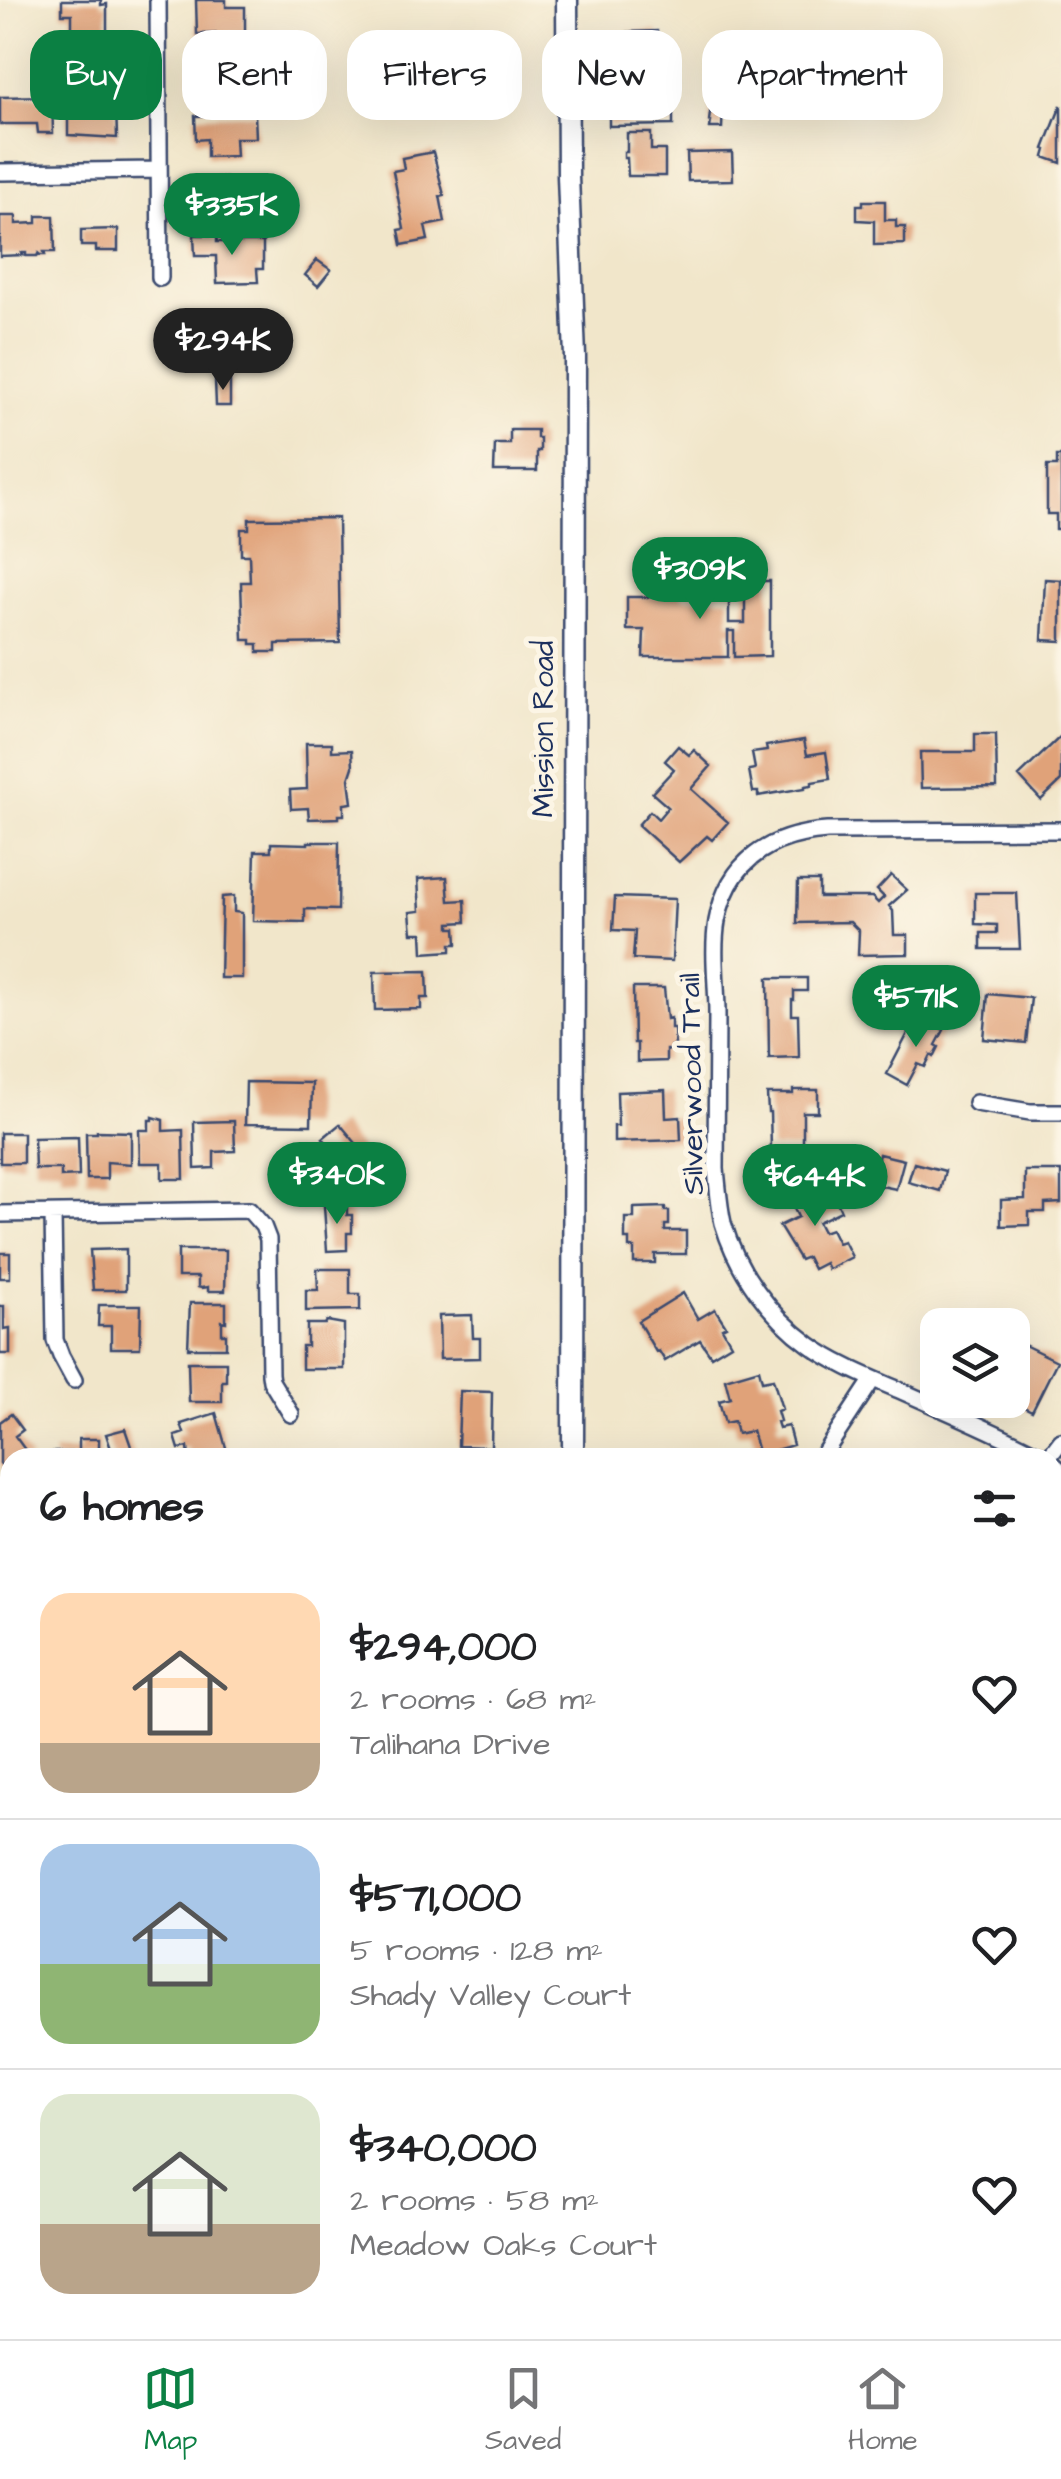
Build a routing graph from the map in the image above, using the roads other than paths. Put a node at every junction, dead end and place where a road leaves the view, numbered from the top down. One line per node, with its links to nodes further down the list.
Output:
1 (158, 0): 3 (street)
2 (567, 0): 14 (street, Mission Road)
3 (159, 170): 4 (street); 5 (street)
4 (0, 172)
5 (160, 278)
6 (1061, 830): 11 (street, Silverwood Trail)
7 (976, 1103): 8 (street)
8 (1061, 1112)
9 (0, 1214): 10 (street)
10 (53, 1214): 12 (street); 13 (street)
11 (873, 1379): 15 (street); 16 (street, Silverwood Trail)
12 (74, 1380)
13 (292, 1414)
14 (573, 1448)
15 (828, 1448)
16 (1027, 1448)

